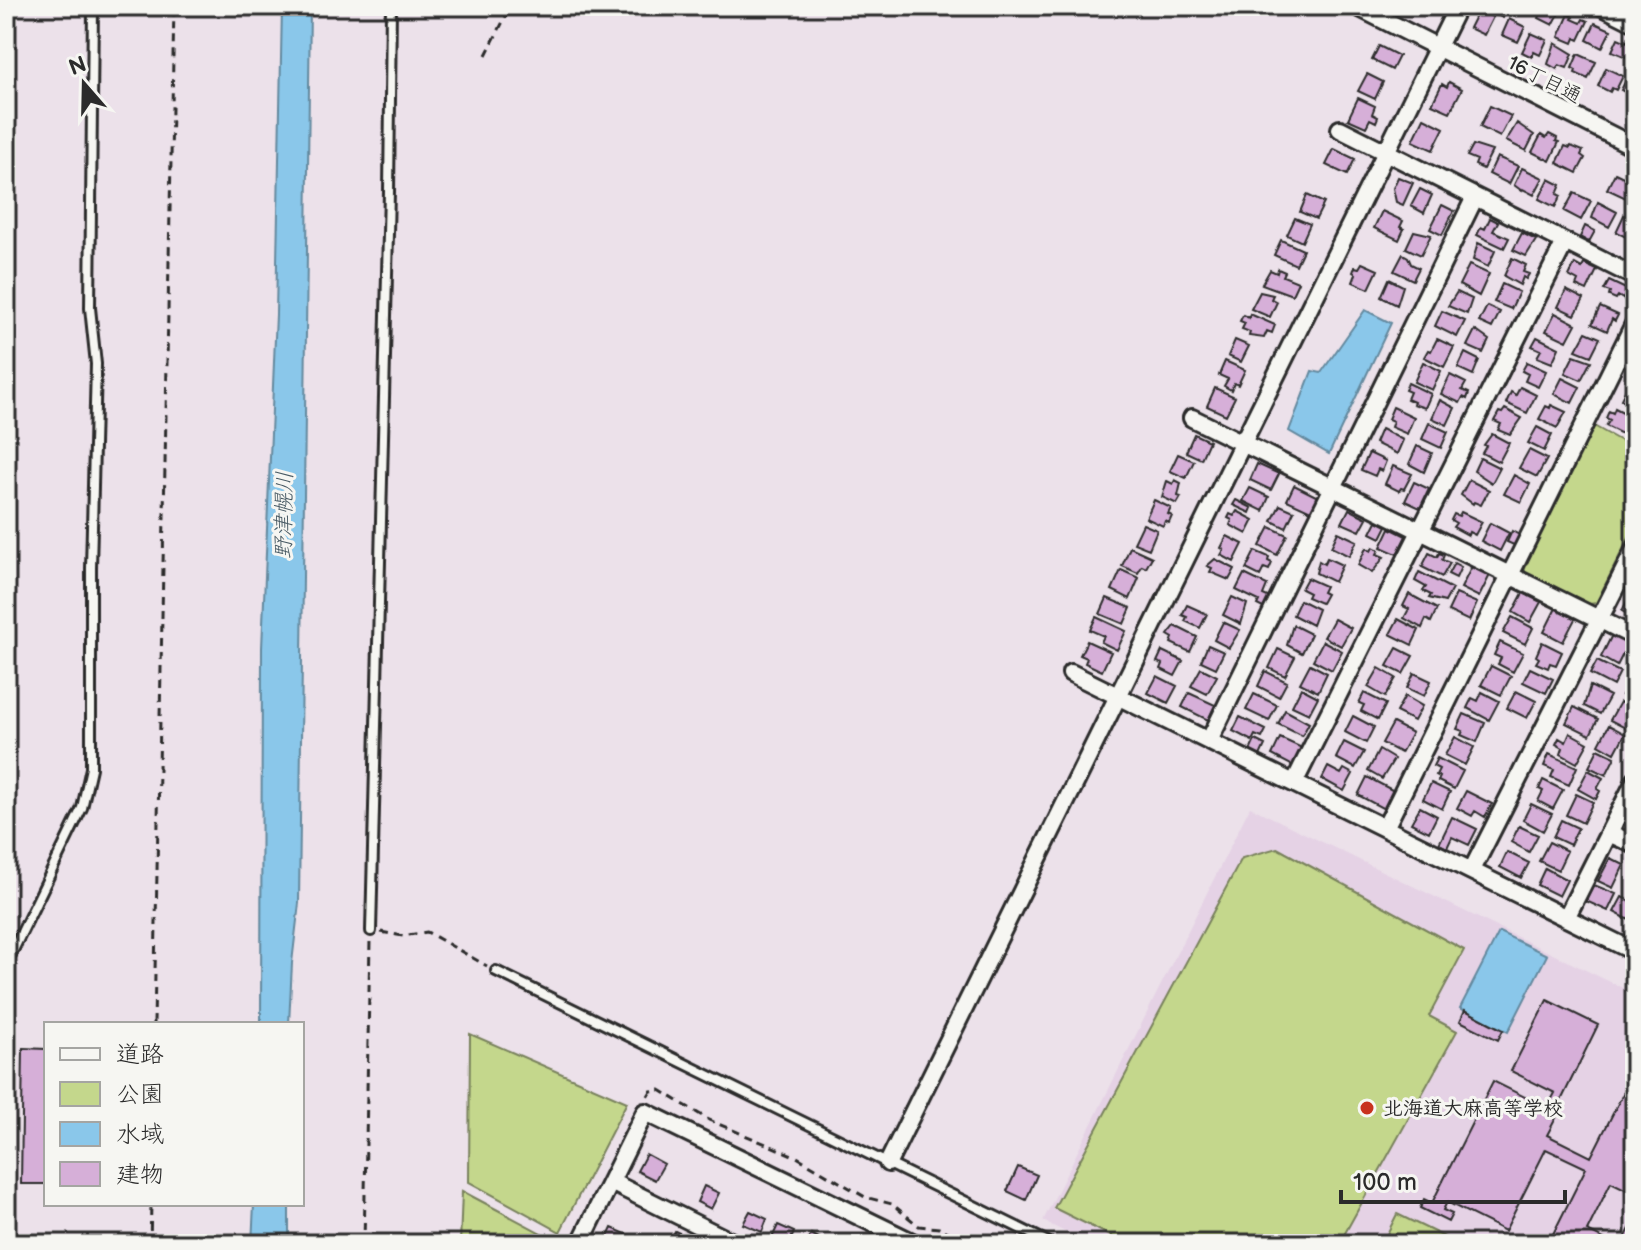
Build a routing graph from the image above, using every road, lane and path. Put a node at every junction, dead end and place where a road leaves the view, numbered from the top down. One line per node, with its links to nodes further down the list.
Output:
1 (93, 6): 38 (lane)
2 (174, 6): 40 (path)
3 (391, 6): 36 (lane)
4 (511, 6): 10 (path)
5 (1356, 6): 9 (street, 16丁目通)
6 (1458, 6): 9 (street)
7 (1601, 6): 8 (street)
8 (1635, 23)
9 (1437, 48): 12 (street, 16丁目通); 13 (street)
10 (486, 55)
11 (1340, 129): 13 (street)
12 (1635, 147)
13 (1385, 152): 14 (street); 19 (street)
14 (1475, 197): 15 (street); 20 (street)
15 (1565, 242): 16 (street); 21 (street)
16 (1635, 277)
17 (1635, 322): 23 (street)
18 (1192, 418): 19 (street)
19 (1242, 443): 20 (street); 27 (street)
20 (1333, 488): 21 (street); 28 (street)
21 (1422, 532): 23 (street); 30 (street)
22 (1635, 549): 24 (street)
23 (1510, 576): 24 (street); 31 (street)
24 (1599, 620): 25 (street); 34 (street)
25 (1635, 637)
26 (1071, 673): 27 (street)
27 (1118, 694): 28 (street); 42 (street)
28 (1209, 741): 30 (street)
29 (1635, 781): 32 (street)
30 (1294, 783): 31 (street)
31 (1385, 828): 34 (street)
32 (1609, 833): 33 (street); 35 (street)
33 (1635, 845)
34 (1472, 870): 35 (street)
35 (1566, 918): 37 (street)
36 (371, 931): 39 (path); 47 (path)
37 (1635, 952)
38 (6, 965)
39 (496, 971): 42 (lane)
40 (154, 1022)
41 (645, 1112): 43 (street); 45 (street); 50 (path)
42 (888, 1163): 51 (lane)
43 (611, 1182): 48 (street); 49 (street)
44 (151, 1206): 46 (path)
45 (907, 1242)
46 (150, 1244)
47 (364, 1244)
48 (580, 1244)
49 (736, 1244)
50 (974, 1244)
51 (1052, 1244)

